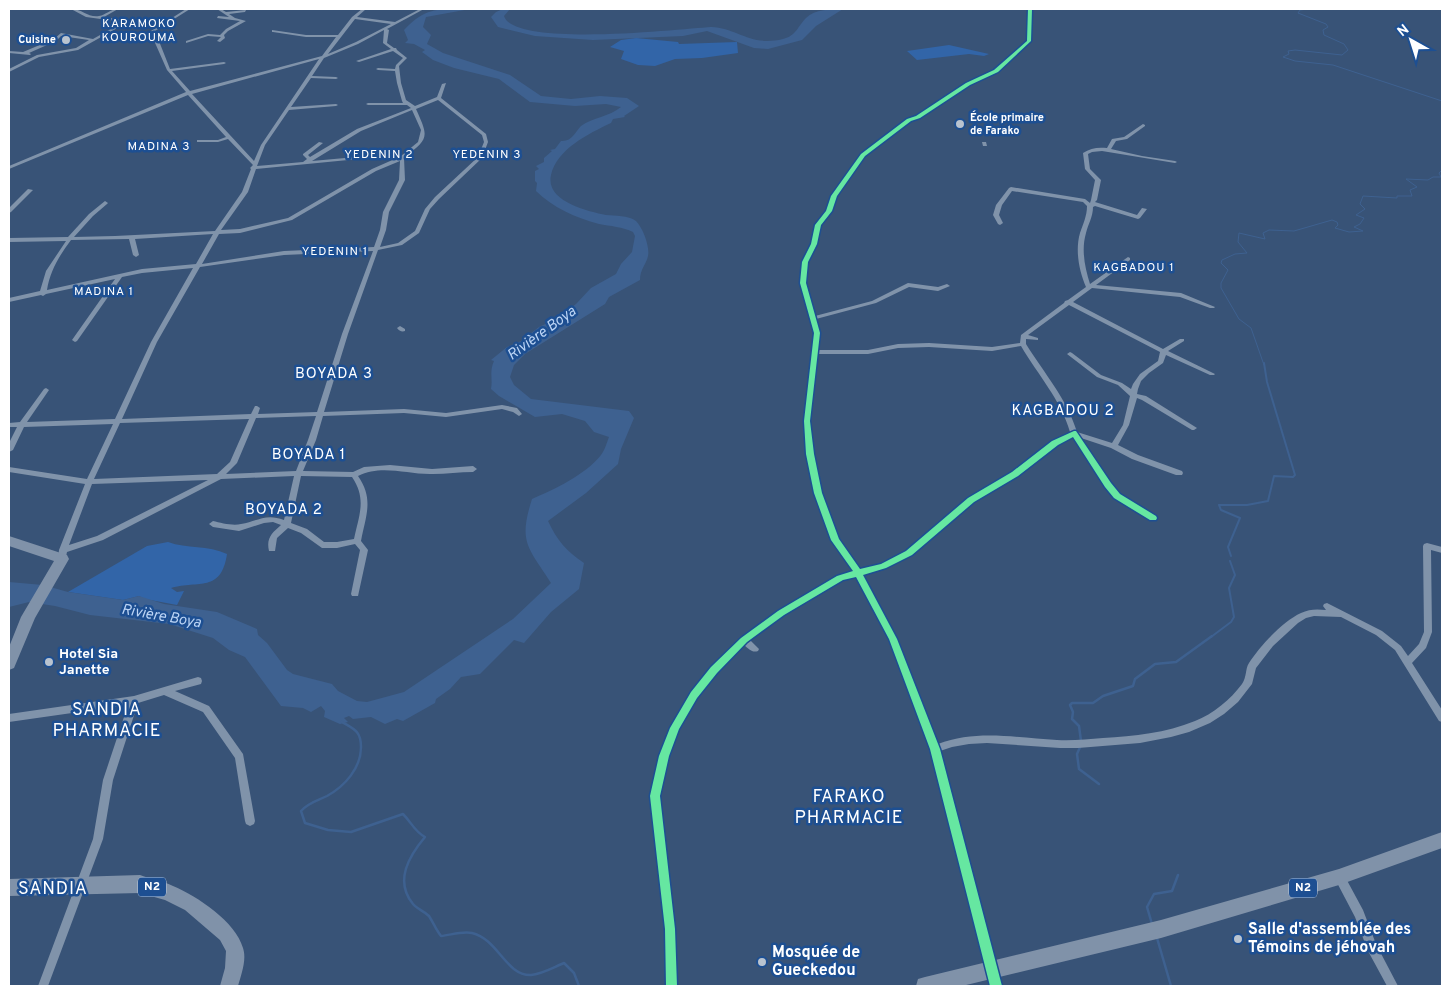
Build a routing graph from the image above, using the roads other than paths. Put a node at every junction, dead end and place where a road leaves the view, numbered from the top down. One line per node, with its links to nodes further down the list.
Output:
1 (116, 9): 12 (street)
2 (188, 9): 17 (street)
3 (219, 9): 9 (street)
4 (364, 9): 13 (street)
5 (422, 9): 16 (street)
6 (1030, 9): 78 (street)
7 (72, 10): 12 (street)
8 (244, 10): 9 (street); 11 (street)
9 (226, 12): 11 (street)
10 (218, 17): 11 (street)
11 (232, 17): 21 (street)
12 (99, 18): 14 (street)
13 (354, 18): 16 (street); 22 (street)
14 (127, 22): 15 (street); 23 (street)
15 (148, 23): 17 (street); 19 (street)
16 (397, 23): 18 (street)
17 (159, 25): 19 (street)
18 (385, 29): 26 (street); 30 (street)
19 (152, 31): 34 (street)
20 (273, 31): 22 (street)
21 (223, 36): 24 (street); 25 (street)
22 (339, 36): 30 (street)
23 (94, 40): 28 (street); 29 (street)
24 (219, 41)
25 (187, 42)
26 (395, 49): 31 (street); 35 (street)
27 (9, 52): 28 (street)
28 (25, 53): 29 (street)
29 (38, 56): 36 (street)
30 (323, 57): 37 (street); 40 (street)
31 (358, 61)
32 (224, 63): 34 (street)
33 (378, 69): 35 (street)
34 (169, 70): 40 (street)
35 (398, 70): 44 (street)
36 (9, 71)
37 (310, 77): 38 (street); 45 (street)
38 (336, 78)
39 (444, 84): 41 (street)
40 (189, 93): 47 (street); 56 (street)
41 (439, 98): 44 (street); 67 (street)
42 (368, 104): 44 (street)
43 (336, 105): 45 (street)
44 (411, 106): 51 (street); 52 (street)
45 (288, 109): 54 (street)
46 (1143, 125): 50 (street)
47 (228, 138): 48 (street); 54 (street)
48 (199, 141)
49 (321, 143): 52 (street)
50 (1109, 149): 53 (street); 59 (street)
51 (402, 158): 55 (street); 63 (street); 67 (street)
52 (310, 160): 55 (street)
53 (1174, 162)
54 (255, 163): 55 (street); 63 (street)
55 (304, 163)
56 (10, 167)
57 (30, 190): 61 (street)
58 (105, 203): 64 (street)
59 (1090, 206): 60 (street); 62 (street); 72 (street)
60 (1144, 209)
61 (9, 211)
62 (1000, 223)
63 (216, 234): 65 (street); 70 (street)
64 (72, 238): 65 (street); 66 (street); 74 (street)
65 (132, 238): 68 (street)
66 (9, 240)
67 (376, 248): 70 (street); 92 (street)
68 (136, 255)
69 (1128, 258): 72 (street)
70 (197, 266): 71 (street); 94 (street)
71 (120, 276): 74 (street); 81 (street)
72 (1091, 285): 76 (street); 77 (street)
73 (947, 286): 78 (street)
74 (43, 294): 75 (street)
75 (9, 300)
76 (1067, 302): 79 (street); 84 (street)
77 (1212, 307)
78 (813, 318): 85 (street)
79 (1023, 336): 80 (street); 83 (street)
80 (1036, 339)
81 (76, 340)
82 (1182, 340): 84 (street)
83 (1022, 344): 85 (street); 98 (street)
84 (1164, 351): 87 (street); 89 (street)
85 (816, 352): 116 (street)
86 (1070, 354): 89 (street)
87 (1212, 374)
88 (46, 390): 95 (street)
89 (1134, 395): 97 (street); 99 (street)
90 (256, 408): 93 (street)
91 (519, 414): 92 (street)
92 (320, 415): 93 (street); 104 (street)
93 (253, 416): 94 (street); 106 (street)
94 (118, 421): 95 (street); 107 (street)
95 (22, 424): 96 (street); 100 (street)
96 (9, 425)
97 (1194, 428)
98 (1074, 433): 99 (street); 108 (street); 116 (street)
99 (1114, 446): 103 (street)
100 (9, 450)
101 (473, 469): 105 (street)
102 (9, 470): 107 (street)
103 (1180, 473)
104 (298, 474): 105 (street); 106 (street); 110 (street)
105 (354, 475): 112 (street)
106 (220, 477): 107 (street); 115 (street)
107 (89, 482): 115 (street)
108 (1152, 518)
109 (213, 524): 110 (street)
110 (287, 524): 112 (street); 113 (street)
111 (9, 541): 115 (highway)
112 (356, 541): 117 (street)
113 (272, 549)
114 (1442, 550): 122 (street)
115 (63, 555): 123 (highway)
116 (858, 572): 120 (street); 129 (street)
117 (356, 594)
118 (1327, 606): 119 (street)
119 (1341, 614): 122 (street); 129 (street)
120 (744, 640): 121 (street); 138 (street)
121 (755, 649)
122 (1408, 661): 128 (street)
123 (9, 664)
124 (198, 681): 125 (street)
125 (165, 690): 126 (street); 130 (street)
126 (134, 700): 127 (street); 133 (street)
127 (9, 718)
128 (1442, 718)
129 (935, 749): 135 (street)
130 (250, 821)
131 (1442, 840): 132 (highway, N2)
132 (1339, 877): 135 (highway, N2); 140 (street)
133 (80, 885): 134 (highway, N2); 136 (street); 137 (highway, N2)
134 (9, 888)
135 (994, 978): 139 (highway, N2)
136 (43, 986)
137 (229, 986)
138 (671, 986)
139 (925, 986)
140 (1393, 986)

